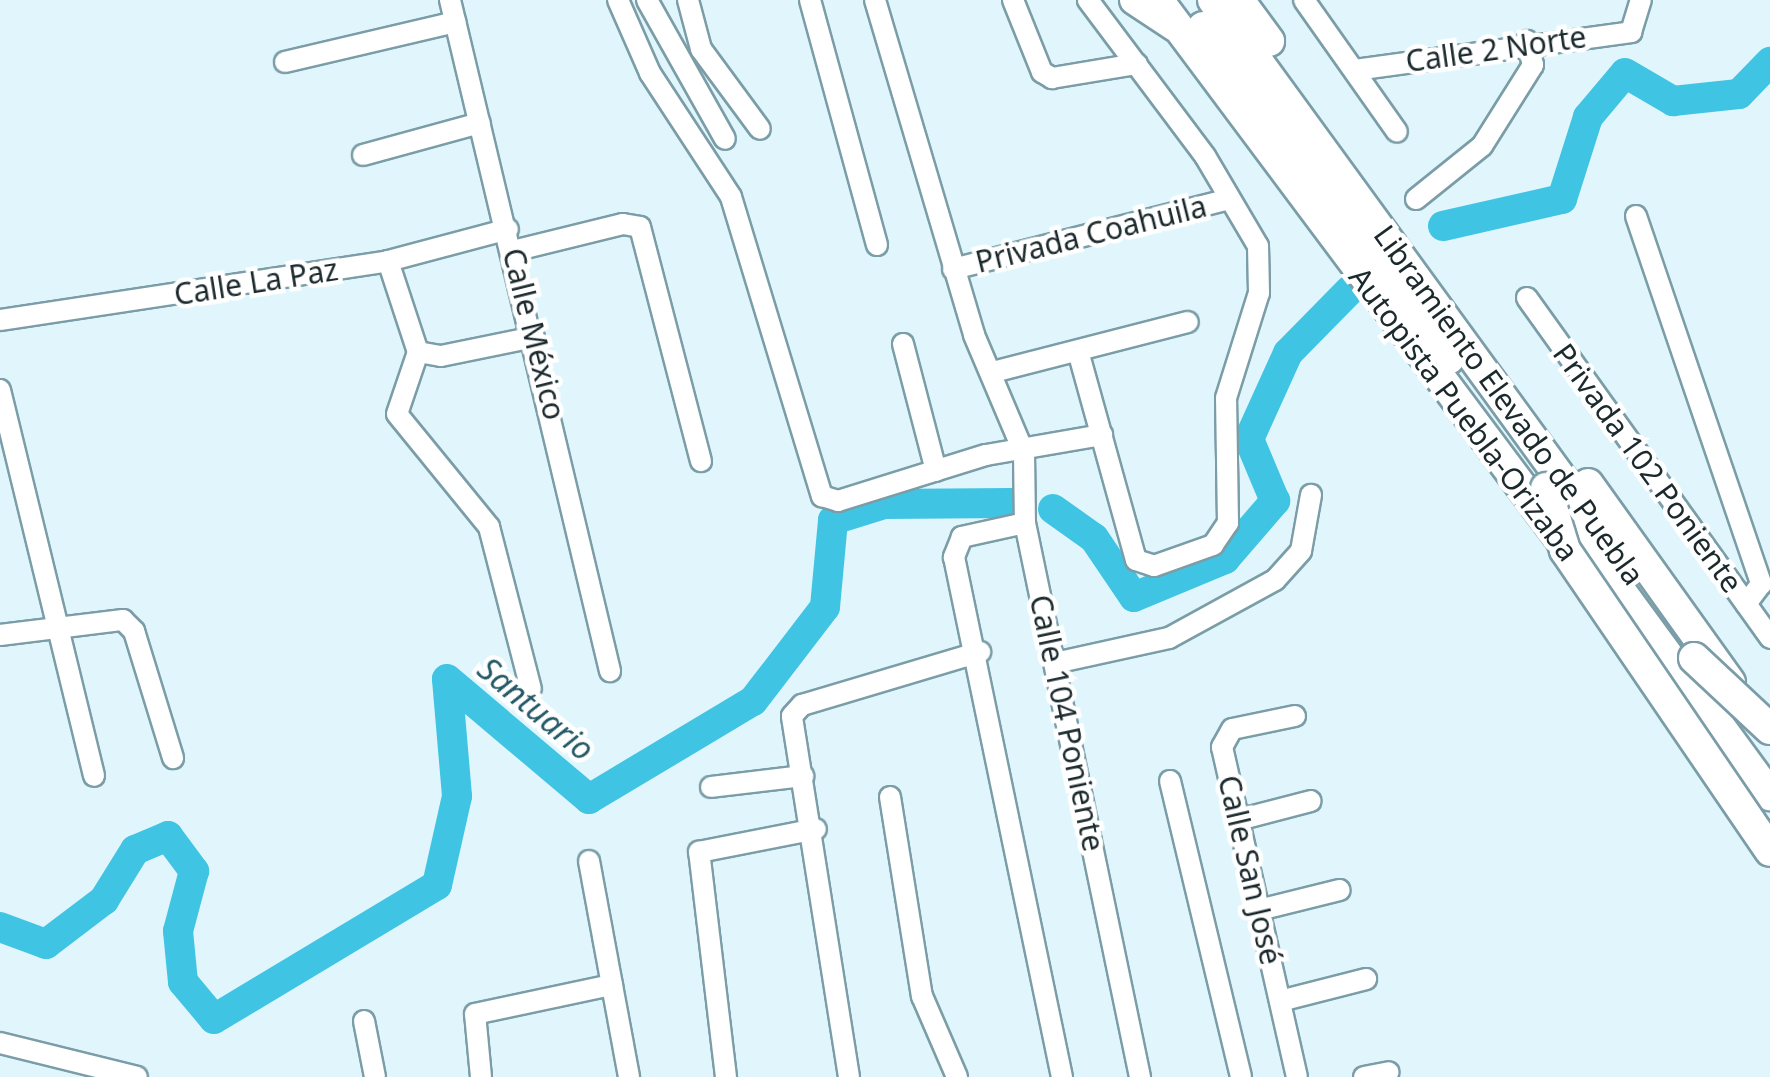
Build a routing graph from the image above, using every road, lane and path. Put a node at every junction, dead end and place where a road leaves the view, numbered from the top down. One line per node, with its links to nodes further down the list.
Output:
1 (450, 0): 17 (street, Calle México)
2 (618, 0): 48 (street)
3 (647, 0): 26 (street)
4 (688, 0): 24 (street)
5 (810, 0): 32 (street)
6 (875, 0): 35 (street, Calle 104 Poniente)
7 (1012, 0): 21 (street)
8 (1088, 0): 21 (street)
9 (1134, 0): 16 (main road)
10 (1158, 0): 16 (highway, Autopista Puebla-Orizaba)
11 (1213, 0): 57 (highway, Libramiento Elevado de Puebla)
12 (1229, 0): 18 (highway, Autopista Puebla-Orizaba)
13 (1239, 0): 18 (highway)
14 (1304, 0): 22 (street)
15 (1641, 0): 19 (street, Calle 2 Norte)
16 (1182, 15): 49 (highway, Libramiento Elevado de Puebla); 73 (highway, Autopista Puebla-Orizaba)
17 (455, 22): 20 (street); 23 (street, Calle México)
18 (1269, 41): 62 (highway, Autopista Puebla-Orizaba)
19 (1528, 41): 22 (street, Calle 2 Norte); 29 (street)
20 (285, 62)
21 (1137, 64): 28 (street)
22 (1356, 70): 25 (street)
23 (480, 123): 27 (street); 31 (street, Calle México)
24 (760, 129)
25 (1397, 132)
26 (725, 139)
27 (362, 155)
28 (1229, 199): 35 (street, Privada Coahuila); 45 (street)
29 (1416, 199)
30 (1636, 216): 52 (street)
31 (508, 229): 33 (street, Calle México); 34 (street, Calle La Paz)
32 (877, 244)
33 (513, 252): 39 (street, Calle México); 47 (street)
34 (388, 261): 37 (street, Calle La Paz); 42 (street)
35 (953, 269): 43 (street, Calle 104 Poniente)
36 (1527, 298): 52 (street, Privada 102 Poniente)
37 (0, 320)
38 (1188, 322): 41 (street)
39 (534, 336): 42 (street); 59 (street, Calle México)
40 (902, 344): 48 (street)
41 (1078, 351): 43 (street); 45 (street)
42 (423, 355): 60 (street)
43 (993, 372): 46 (street, Calle 104 Poniente)
44 (0, 390): 53 (street)
45 (1102, 435): 46 (street)
46 (1024, 453): 48 (street); 51 (street, Calle 104 Poniente)
47 (702, 461)
48 (936, 470)
49 (1546, 488): 69 (highway, Libramiento Elevado de Puebla); 75 (highway, bridge)
50 (1311, 495): 58 (street)
51 (1025, 523): 56 (street); 58 (street, Calle 104 Poniente)
52 (1746, 604): 55 (street, Privada 102 Poniente)
53 (54, 628): 54 (street); 63 (street); 65 (street)
54 (0, 636)
55 (1770, 638)
56 (980, 652): 66 (street); 92 (street)
57 (1694, 658): 62 (highway, bridge); 64 (highway, Libramiento Elevado de Puebla, bridge)
58 (1055, 663): 93 (street, Calle 104 Poniente)
59 (610, 671)
60 (530, 689)
61 (1295, 716): 72 (street, Calle San José)
62 (1770, 732)
63 (173, 758)
64 (1770, 762)
65 (94, 776)
66 (804, 776): 68 (street); 74 (street)
67 (1170, 781): 94 (street)
68 (711, 787)
69 (1770, 796)
70 (890, 797): 91 (street)
71 (1311, 802): 72 (street)
72 (1238, 820): 78 (street, Calle San José)
73 (1770, 828)
74 (816, 829): 89 (street); 90 (street)
75 (1770, 851)
76 (589, 861): 80 (street)
77 (1340, 890): 78 (street)
78 (1259, 910): 81 (street, Calle San José)
79 (1366, 979): 81 (street)
80 (612, 985): 87 (street); 88 (street)
81 (1280, 1001): 95 (street, Calle San José)
82 (364, 1021): 86 (street)
83 (0, 1043): 85 (street)
84 (1389, 1072): 96 (street)
85 (137, 1077)
86 (375, 1077)
87 (481, 1077)
88 (629, 1077)
89 (726, 1077)
90 (848, 1077)
91 (956, 1077)
92 (1062, 1077)
93 (1140, 1077)
94 (1241, 1077)
95 (1297, 1077)
96 (1364, 1077)

